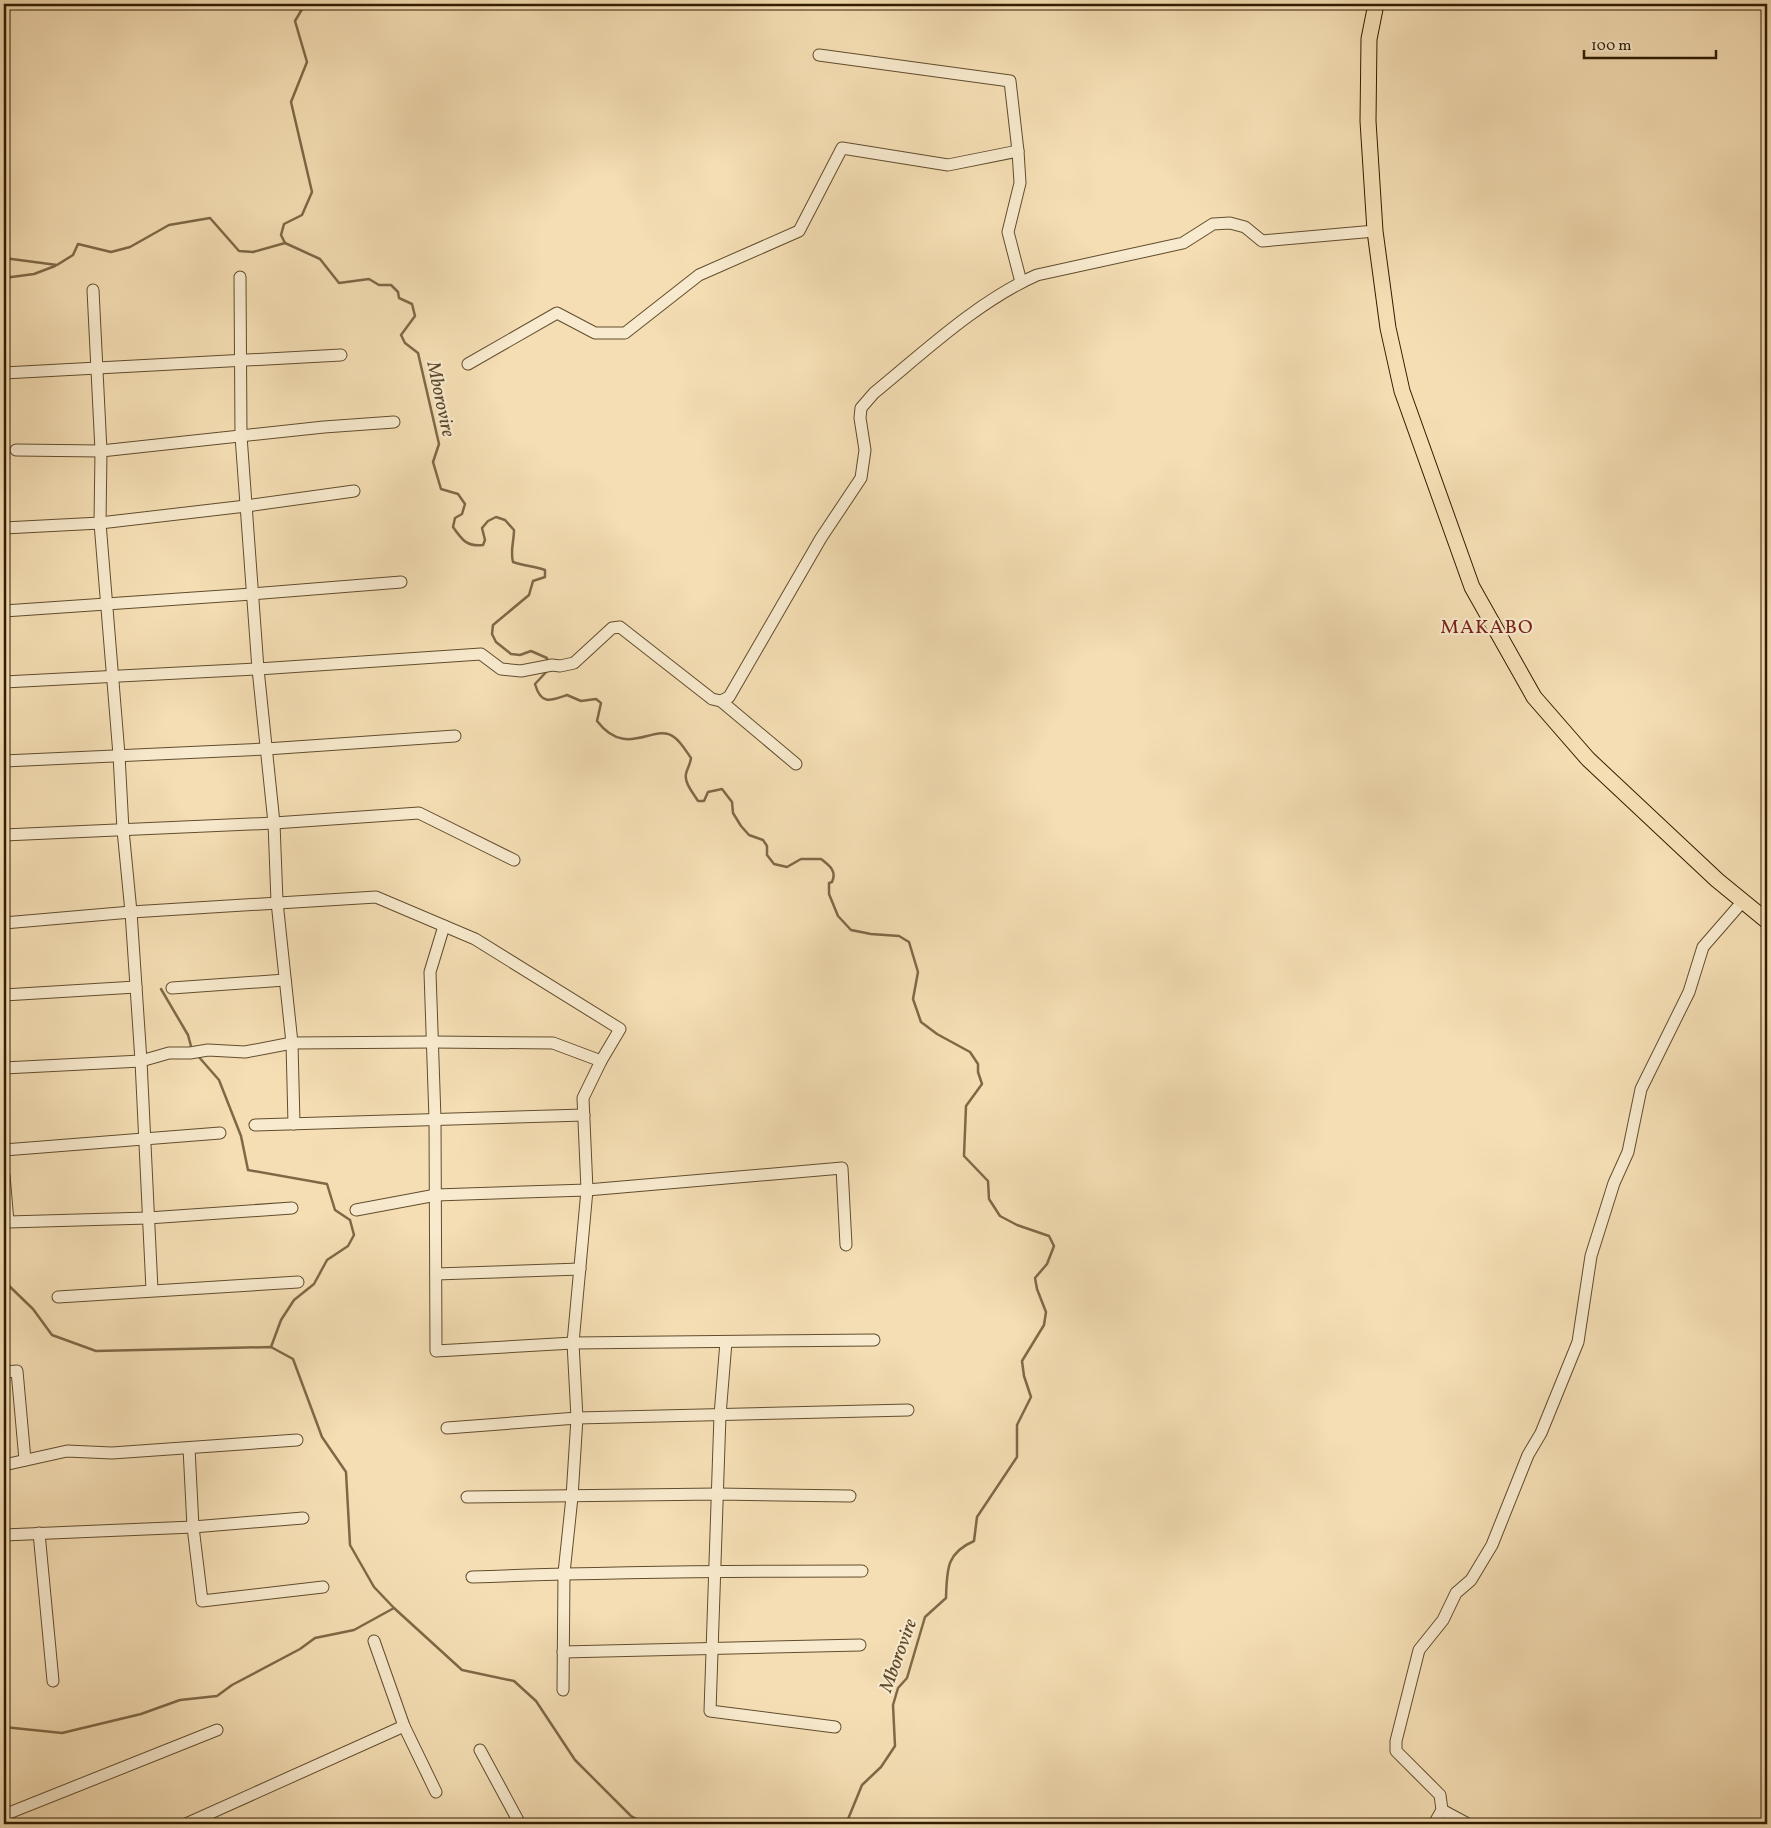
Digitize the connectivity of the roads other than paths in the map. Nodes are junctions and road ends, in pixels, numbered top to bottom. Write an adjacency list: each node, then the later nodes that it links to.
1 (1376, 4): 4 (main road)
2 (819, 55): 3 (street)
3 (1018, 151): 6 (street); 10 (street)
4 (1375, 231): 6 (street); 38 (main road)
5 (240, 277): 9 (street)
6 (1021, 282): 28 (street)
7 (93, 290): 11 (street)
8 (341, 355): 9 (street)
9 (240, 359): 11 (street); 14 (street)
10 (468, 364)
11 (97, 367): 12 (street); 16 (street)
12 (4, 373)
13 (394, 422): 14 (street)
14 (241, 436): 16 (street); 18 (street)
15 (16, 450): 16 (street)
16 (101, 451): 19 (street)
17 (354, 491): 18 (street)
18 (246, 506): 19 (street); 22 (street)
19 (100, 524): 20 (street); 23 (street)
20 (4, 528)
21 (401, 582): 22 (street)
22 (252, 594): 23 (street); 25 (street)
23 (106, 604): 24 (street); 26 (street)
24 (4, 611)
25 (258, 669): 26 (street); 28 (street); 30 (street)
26 (113, 676): 27 (street); 31 (street)
27 (4, 682)
28 (721, 700): 33 (street)
29 (455, 736): 30 (street)
30 (266, 749): 31 (street); 34 (street)
31 (119, 755): 32 (street); 35 (street)
32 (4, 761)
33 (796, 764)
34 (274, 823): 35 (street); 37 (street); 39 (street)
35 (123, 830): 36 (street); 40 (street)
36 (4, 835)
37 (514, 860)
38 (1743, 901): 41 (main road); 108 (street)
39 (277, 902): 40 (street); 43 (street); 44 (street)
40 (131, 912): 42 (street); 45 (street)
41 (1767, 921)
42 (4, 923)
43 (444, 926): 48 (street); 51 (street)
44 (285, 980): 46 (street); 49 (street)
45 (136, 987): 47 (street); 50 (street)
46 (172, 988)
47 (4, 996)
48 (433, 1042): 49 (street); 51 (street); 54 (street)
49 (292, 1043): 50 (street); 55 (street)
50 (141, 1061): 52 (street); 58 (street)
51 (601, 1061): 53 (street)
52 (4, 1068)
53 (584, 1115): 54 (street); 61 (street)
54 (436, 1119): 55 (street); 62 (street)
55 (294, 1124): 56 (street)
56 (255, 1125)
57 (220, 1133): 58 (street)
58 (144, 1138): 59 (street); 65 (street)
59 (4, 1150)
60 (4, 1175): 65 (street)
61 (587, 1190): 62 (street); 66 (street); 67 (street)
62 (436, 1195): 64 (street); 68 (street)
63 (292, 1208): 65 (street)
64 (356, 1210)
65 (148, 1218): 70 (street)
66 (846, 1245)
67 (580, 1269): 68 (street); 74 (street)
68 (436, 1274): 74 (street)
69 (298, 1282): 70 (street)
70 (152, 1290): 71 (street)
71 (58, 1297)
72 (874, 1340): 73 (street)
73 (726, 1342): 74 (street); 77 (street)
74 (573, 1343): 78 (street)
75 (4, 1372): 82 (street)
76 (908, 1410): 77 (street)
77 (720, 1415): 78 (street); 84 (street)
78 (577, 1418): 79 (street); 85 (street)
79 (447, 1428)
80 (297, 1440): 81 (street)
81 (189, 1448): 82 (street); 89 (street)
82 (25, 1460): 83 (street)
83 (4, 1465)
84 (718, 1494): 85 (street); 86 (street); 92 (street)
85 (572, 1496): 87 (street); 94 (street)
86 (850, 1496)
87 (468, 1497)
88 (303, 1518): 89 (street)
89 (193, 1526): 90 (street); 96 (street)
90 (39, 1533): 91 (street); 101 (street)
91 (4, 1535)
92 (715, 1571): 93 (street); 94 (street); 99 (street)
93 (862, 1571)
94 (564, 1573): 95 (street); 100 (street)
95 (472, 1577)
96 (323, 1587)
97 (374, 1641): 103 (street)
98 (860, 1645): 99 (street)
99 (712, 1648): 100 (street); 104 (street)
100 (563, 1652): 102 (street)
101 (53, 1681)
102 (563, 1690)
103 (404, 1726): 107 (street); 110 (street)
104 (835, 1727)
105 (218, 1730): 109 (street)
106 (480, 1750): 111 (street)
107 (436, 1792)
108 (1442, 1810): 112 (street); 113 (street)
109 (4, 1815)
110 (186, 1824)
111 (520, 1824)
112 (1434, 1824)
113 (1468, 1824)

